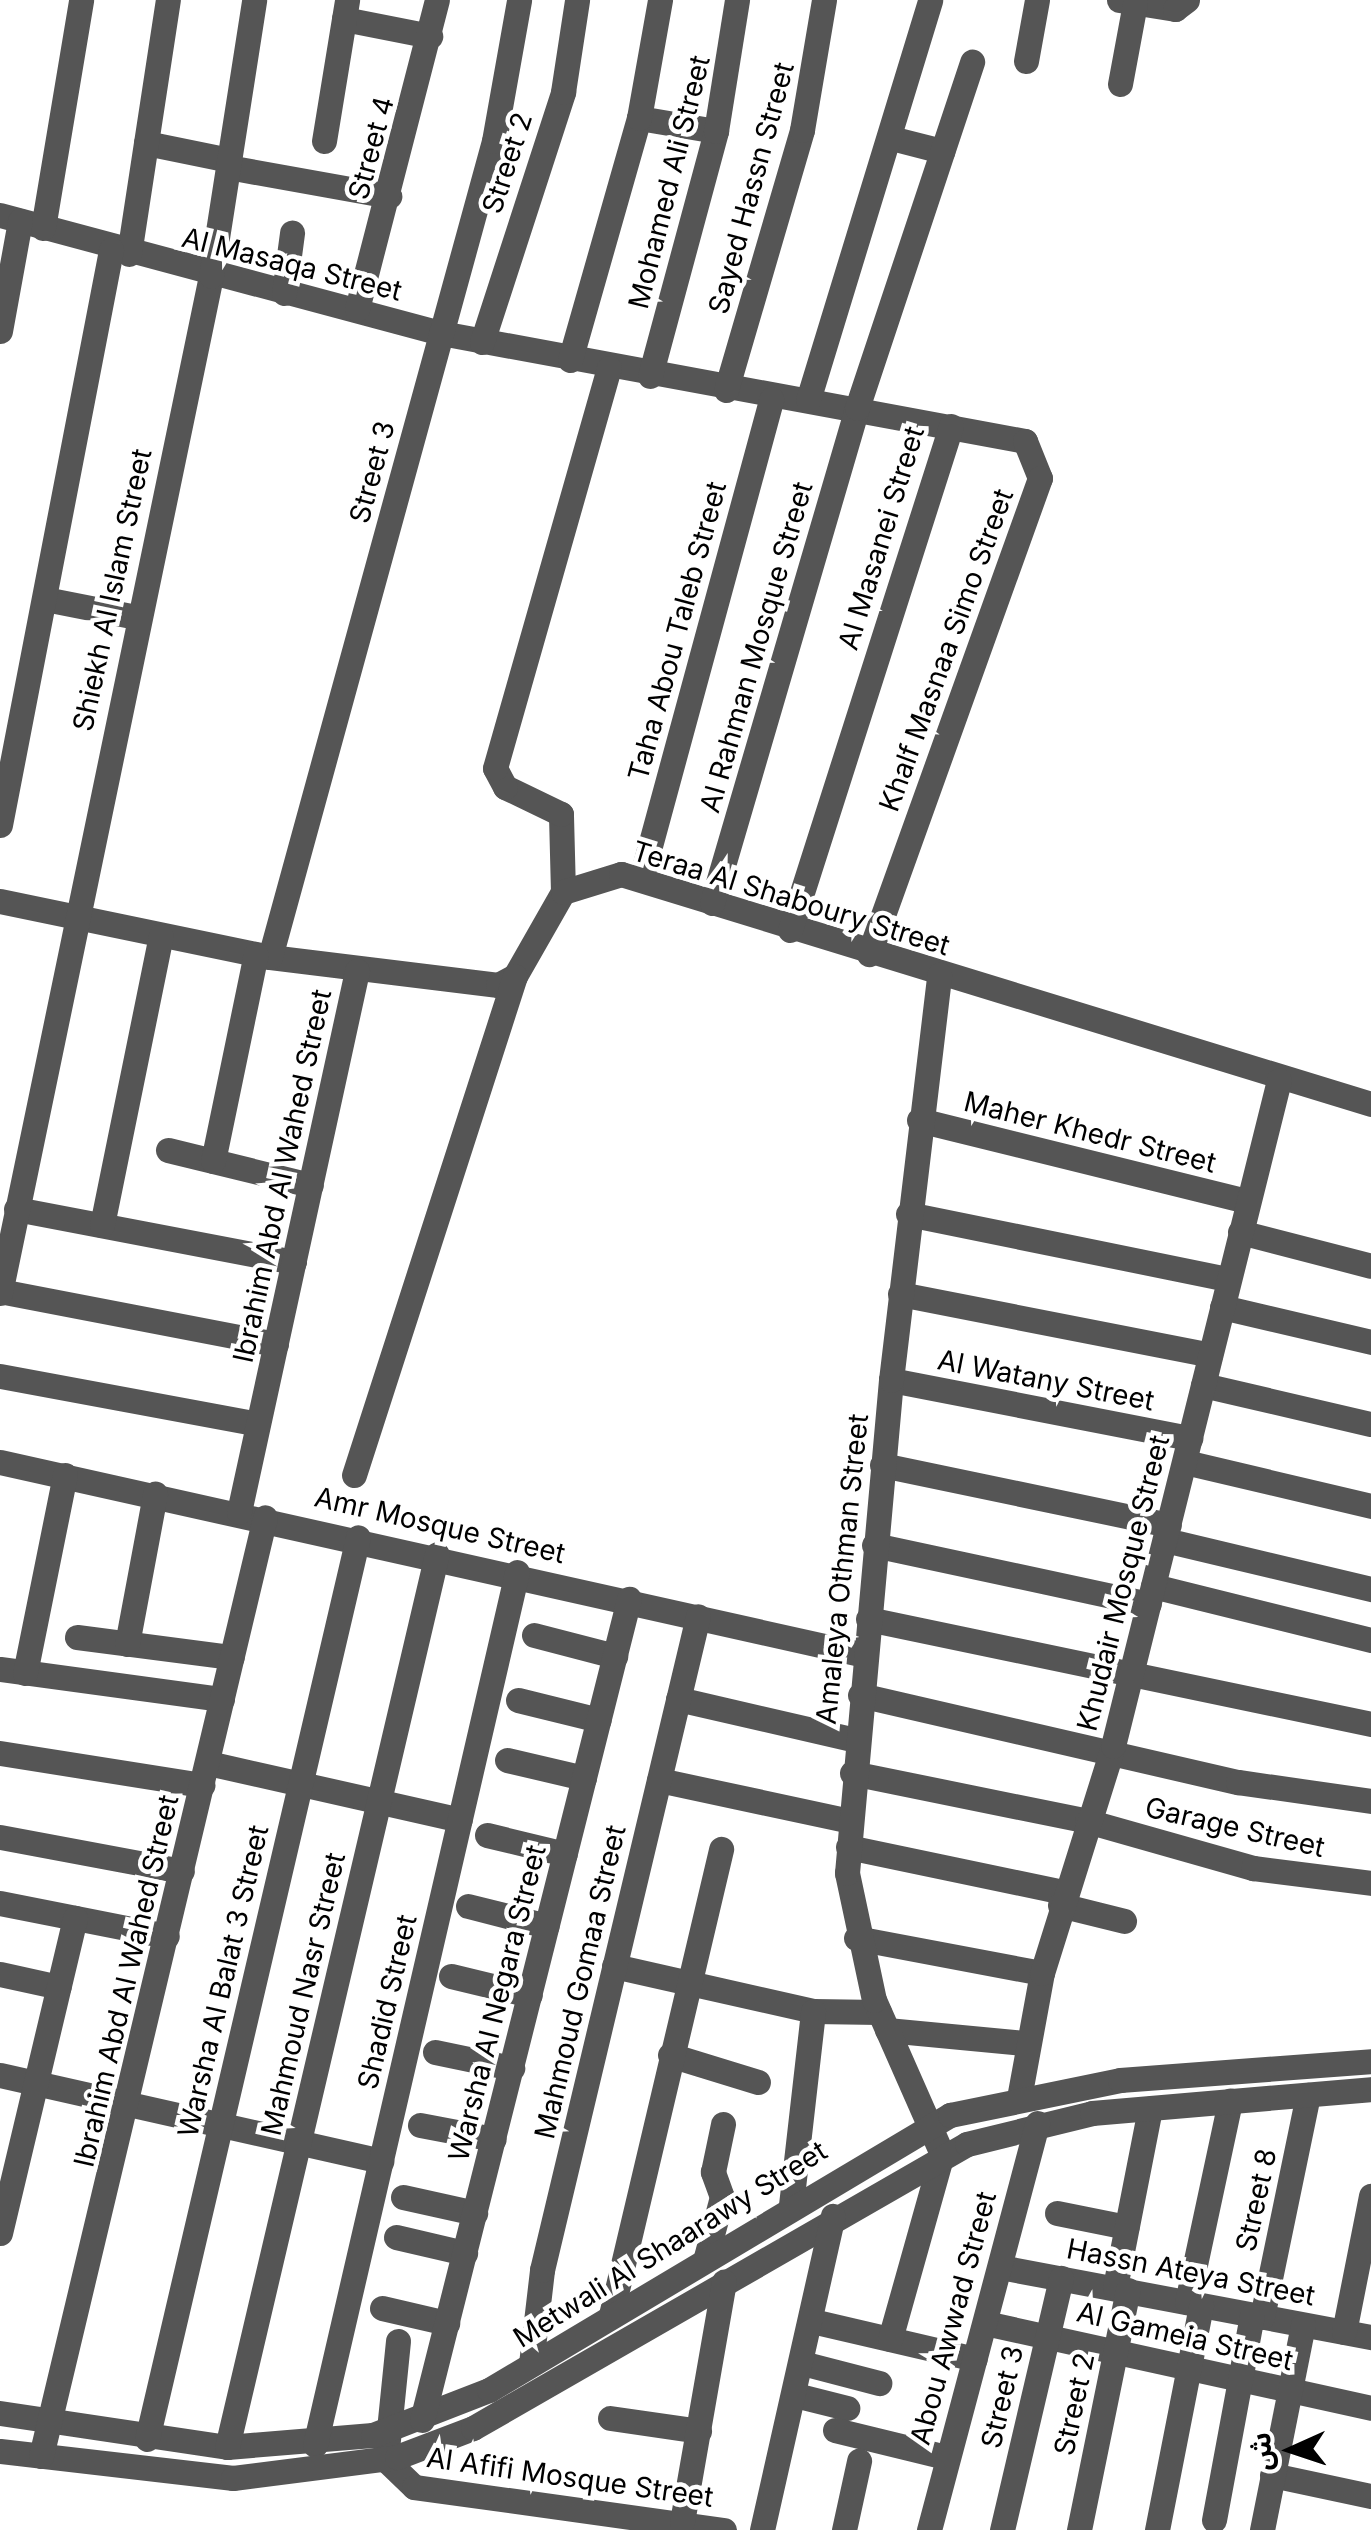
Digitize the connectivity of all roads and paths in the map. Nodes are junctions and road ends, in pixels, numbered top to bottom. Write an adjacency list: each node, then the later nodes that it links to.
1 (80, 0): 27 (street)
2 (168, 0): 23 (street)
3 (254, 0): 25 (street, Shiekh Al Islam Street)
4 (437, 0): 15 (street, Street 4)
5 (519, 0): 34 (street, Street 3)
6 (577, 0): 35 (street, Street 2)
7 (660, 0): 19 (street)
8 (737, 0): 20 (street, Mohamed Ali Street)
9 (824, 0): 39 (street, Sayed Hassn Street)
10 (930, 0): 21 (street)
11 (1038, 0): 16 (street)
12 (1127, 1): 13 (street); 18 (street)
13 (1178, 4)
14 (346, 9): 15 (street); 22 (street)
15 (430, 36): 26 (street, Street 4)
16 (1026, 61)
17 (972, 62): 24 (street, Al Rahman Mosque Street)
18 (1120, 84)
19 (639, 118): 20 (street); 36 (street)
20 (716, 131): 38 (street, Mohamed Ali Street)
21 (891, 138): 24 (street); 41 (street)
22 (324, 141)
23 (146, 143): 25 (street); 29 (street)
24 (942, 151): 42 (street, Al Rahman Mosque Street)
25 (229, 163): 26 (street); 30 (street, Shiekh Al Islam Street)
26 (389, 196): 32 (street, Street 4)
27 (21, 222): 29 (street, Al Masaqa Street); 33 (street)
28 (292, 232): 31 (street)
29 (120, 252): 30 (street, Al Masaqa Street); 44 (street)
30 (211, 276): 31 (street, Al Masaqa Street); 45 (street, Shiekh Al Islam Street)
31 (284, 293): 32 (street, Al Masaqa Street)
32 (358, 309): 34 (street, Al Masaqa Street)
33 (0, 331)
34 (441, 333): 35 (street, Al Masanei Street); 55 (street, Street 3)
35 (482, 342): 36 (street, Al Masanei Street)
36 (570, 360): 37 (street, Al Masanei Street)
37 (610, 368): 38 (street, Al Masanei Street); 48 (street)
38 (650, 376): 39 (street, Al Masanei Street)
39 (726, 390): 40 (street, Al Masanei Street)
40 (770, 399): 41 (street, Al Masanei Street); 47 (street, Taha Abou Taleb Street)
41 (808, 400): 42 (street, Al Masanei Street)
42 (857, 408): 43 (street, Al Masanei Street); 50 (street, Al Rahman Mosque Street)
43 (950, 426): 52 (street, Al Masanei Street); 54 (street, Khalf Masnaa Simo Street)
44 (45, 599): 45 (street); 46 (street)
45 (136, 617): 51 (street, Shiekh Al Islam Street)
46 (0, 824)
47 (641, 880): 48 (street, Teraa Al Shaboury Street); 50 (street, Teraa Al Shaboury Street)
48 (564, 892): 57 (street)
49 (0, 902): 51 (street)
50 (712, 903): 52 (street, Teraa Al Shaboury Street)
51 (71, 918): 53 (street); 65 (street, Shiekh Al Islam Street)
52 (790, 930): 54 (street, Teraa Al Shaboury Street)
53 (162, 936): 55 (street); 68 (street)
54 (869, 954): 58 (street, Teraa Al Shaboury Street)
55 (263, 956): 56 (street); 63 (street, Street 3)
56 (357, 971): 57 (street); 64 (street, Ibrahim Abd Al Wahed Street)
57 (515, 976): 88 (street)
58 (939, 976): 59 (street, Teraa Al Shaboury Street); 61 (street, Amaleya Othman Street)
59 (1279, 1080): 60 (street, Teraa Al Shaboury Street); 66 (street, Khudair Mosque Street)
60 (1371, 1104)
61 (920, 1120): 66 (street, Maher Khedr Street); 67 (street, Amaleya Othman Street)
62 (168, 1150): 63 (street)
63 (213, 1161): 64 (street)
64 (311, 1184): 70 (street, Ibrahim Abd Al Wahed Street)
65 (11, 1200): 68 (street); 73 (street, Shiekh Al Islam Street)
66 (1247, 1201): 69 (street, Khudair Mosque Street)
67 (908, 1214): 72 (street); 74 (street, Amaleya Othman Street)
68 (102, 1226): 70 (street)
69 (1240, 1232): 71 (street); 72 (street, Khudair Mosque Street)
70 (294, 1262): 77 (street, Ibrahim Abd Al Wahed Street)
71 (1371, 1266)
72 (1228, 1279): 75 (street, Khudair Mosque Street)
73 (0, 1292): 77 (street)
74 (900, 1294): 78 (street); 80 (street, Amaleya Othman Street)
75 (1222, 1306): 76 (street); 78 (street, Khudair Mosque Street)
76 (1371, 1342)
77 (276, 1344): 82 (street, Ibrahim Abd Al Wahed Street)
78 (1210, 1355): 81 (street, Khudair Mosque Street)
79 (0, 1376): 82 (street)
80 (890, 1380): 84 (street, Al Watany Street); 86 (street, Amaleya Othman Street)
81 (1204, 1385): 83 (street); 84 (street, Khudair Mosque Street)
82 (258, 1424): 91 (street, Ibrahim Abd Al Wahed Street)
83 (1371, 1424)
84 (1188, 1450): 90 (street, Al Watany Street); 92 (street, Khudair Mosque Street)
85 (0, 1462): 87 (street, Amr Mosque Street)
86 (882, 1464): 92 (street); 94 (street, Amaleya Othman Street)
87 (65, 1475): 89 (street, Amr Mosque Street); 110 (street)
88 (354, 1475)
89 (155, 1494): 91 (street, Amr Mosque Street); 105 (street)
90 (1371, 1506)
91 (252, 1514): 93 (street, Amr Mosque Street); 108 (street, Ibrahim Abd Al Wahed Street)
92 (1167, 1532): 97 (street); 98 (street, Khudair Mosque Street)
93 (358, 1537): 95 (street, Amr Mosque Street); 125 (street, Warsha Al Balat 3 Street)
94 (874, 1546): 98 (street); 101 (street, Amaleya Othman Street)
95 (436, 1554): 96 (street, Amr Mosque Street); 126 (street, Mahmoud Nasr Street)
96 (517, 1572): 99 (street, Amr Mosque Street); 128 (street, Shadid Street)
97 (1371, 1590)
98 (1151, 1595): 104 (street); 109 (street, Khudair Mosque Street)
99 (629, 1600): 100 (street, Amr Mosque Street); 107 (street, Warsha Al Negara Street)
100 (698, 1616): 106 (street, Amr Mosque Street); 112 (street, Mahmoud Gomaa Street)
101 (868, 1619): 106 (street, Amaleya Othman Street); 109 (street)
102 (534, 1635): 107 (street)
103 (77, 1637): 105 (street)
104 (1371, 1640)
105 (127, 1644): 108 (street)
106 (865, 1655): 111 (street, Amaleya Othman Street)
107 (615, 1656): 115 (street, Warsha Al Negara Street)
108 (232, 1657): 113 (street, Ibrahim Abd Al Wahed Street)
109 (1132, 1670): 116 (street); 118 (street, Khudair Mosque Street)
110 (13, 1671): 113 (street)
111 (860, 1696): 117 (street, Amaleya Othman Street); 118 (street)
112 (678, 1698): 117 (street); 124 (street, Mahmoud Gomaa Street)
113 (222, 1700): 122 (street, Ibrahim Abd Al Wahed Street)
114 (518, 1700): 115 (street)
115 (599, 1720): 123 (street, Warsha Al Negara Street)
116 (1371, 1724)
117 (856, 1740): 121 (street, Amaleya Othman Street)
118 (1113, 1746): 127 (street); 129 (street, Khudair Mosque Street)
119 (0, 1753): 122 (street)
120 (506, 1760): 123 (street)
121 (852, 1773): 129 (street, Garage Street); 130 (street, Amaleya Othman Street)
122 (205, 1774): 125 (street); 136 (street, Ibrahim Abd Al Wahed Street)
123 (584, 1778): 135 (street, Warsha Al Negara Street)
124 (659, 1780): 130 (street); 146 (street, Mahmoud Gomaa Street)
125 (300, 1784): 126 (street); 172 (street, Warsha Al Balat 3 Street)
126 (378, 1802): 128 (street); 175 (street, Mahmoud Nasr Street)
127 (1371, 1802)
128 (460, 1820): 177 (street, Shadid Street)
129 (1087, 1820): 137 (street, Garage Street); 138 (street, Khudair Mosque Street)
130 (850, 1821): 133 (street, Amaleya Othman Street)
131 (488, 1835): 135 (street)
132 (0, 1838): 136 (street)
133 (848, 1847): 138 (street); 145 (street, Amaleya Othman Street)
134 (721, 1850): 150 (street)
135 (566, 1854): 143 (street, Warsha Al Negara Street)
136 (182, 1871): 144 (street, Ibrahim Abd Al Wahed Street)
137 (1371, 1883)
138 (1062, 1899): 142 (street); 147 (street, Khudair Mosque Street)
139 (0, 1903): 141 (street)
140 (468, 1906): 143 (street)
141 (75, 1918): 144 (street); 151 (street)
142 (1124, 1921)
143 (547, 1926): 152 (street, Warsha Al Negara Street)
144 (167, 1936): 167 (street, Ibrahim Abd Al Wahed Street)
145 (856, 1938): 147 (street); 154 (street, Amaleya Othman Street)
146 (614, 1966): 150 (street); 209 (street, Mahmoud Gomaa Street)
147 (1042, 1973): 155 (street, Khudair Mosque Street)
148 (0, 1974): 151 (street)
149 (451, 1976): 152 (street)
150 (689, 1983): 153 (street); 157 (street)
151 (59, 1987): 162 (street)
152 (530, 1995): 159 (street, Warsha Al Negara Street)
153 (812, 2011): 154 (street); 180 (street)
154 (883, 2022): 155 (street); 171 (street, Amaleya Othman Street)
155 (1025, 2043): 165 (street, Khudair Mosque Street)
156 (435, 2052): 159 (street)
157 (670, 2055): 161 (street); 195 (street)
158 (1371, 2061): 165 (street, Metwali Al Shaarawy Street)
159 (512, 2068): 174 (street, Warsha Al Negara Street)
160 (0, 2075): 162 (street)
161 (758, 2082)
162 (36, 2083): 167 (street); 185 (street)
163 (1371, 2089): 164 (street, Metwali Al Shaarawy Street)
164 (1308, 2095): 166 (street, Metwali Al Shaarawy Street); 196 (street, Street 8)
165 (1019, 2098): 171 (street, Metwali Al Shaarawy Street)
166 (1230, 2101): 168 (street, Metwali Al Shaarawy Street); 193 (street)
167 (128, 2104): 172 (street); 218 (street, Ibrahim Abd Al Wahed Street)
168 (1150, 2108): 169 (street, Metwali Al Shaarawy Street); 184 (street, Street 2)
169 (1037, 2123): 176 (street, Metwali Al Shaarawy Street); 189 (street, Abou Awwad Street)
170 (723, 2124): 188 (street)
171 (928, 2124): 176 (street, Amaleya Othman Street); 180 (street, Metwali Al Shaarawy Street)
172 (220, 2125): 175 (street); 222 (street, Warsha Al Balat 3 Street)
173 (420, 2125): 174 (street)
174 (494, 2140): 181 (street, Warsha Al Negara Street)
175 (299, 2143): 177 (street); 224 (street, Mahmoud Nasr Street)
176 (942, 2154): 183 (street, Metwali Al Shaarawy Street); 204 (street)
177 (381, 2161): 223 (street, Shadid Street)
178 (1371, 2196): 201 (street)
179 (404, 2197): 181 (street)
180 (791, 2205): 188 (street, Metwali Al Shaarawy Street)
181 (475, 2213): 187 (street, Warsha Al Negara Street)
182 (1057, 2213): 184 (street)
183 (833, 2216): 191 (street, Metwali Al Shaarawy Street); 197 (street)
184 (1127, 2227): 192 (street, Street 2)
185 (0, 2233)
186 (396, 2237): 187 (street)
187 (465, 2253): 198 (street, Warsha Al Negara Street)
188 (706, 2257): 195 (street, Metwali Al Shaarawy Street)
189 (1000, 2267): 190 (street, Hassn Ateya Street); 199 (street, Abou Awwad Street)
190 (1061, 2278): 192 (street, Hassn Ateya Street); 202 (street, Street 3)
191 (724, 2282): 220 (street); 228 (street, Metwali Al Shaarawy Street)
192 (1122, 2289): 193 (street, Hassn Ateya Street); 206 (street, Street 2)
193 (1194, 2303): 196 (street, Hassn Ateya Street); 210 (street)
194 (382, 2308): 198 (street)
195 (611, 2315): 209 (street, Metwali Al Shaarawy Street)
196 (1257, 2316): 200 (street, Hassn Ateya Street); 211 (street, Street 8)
197 (812, 2321): 204 (street); 208 (street)
198 (447, 2324): 219 (street, Warsha Al Negara Street)
199 (985, 2324): 202 (street, Al Gameia Street); 207 (street, Abou Awwad Street)
200 (1303, 2325): 201 (street, Hassn Ateya Street); 213 (street)
201 (1344, 2332): 203 (street, Hassn Ateya Street)
202 (1047, 2336): 206 (street, Al Gameia Street); 238 (street, Street 3)
203 (1371, 2337)
204 (890, 2339): 207 (street)
205 (398, 2342): 221 (street, Al Afifi Mosque Street)
206 (1116, 2352): 210 (street, Al Gameia Street); 239 (street, Street 2)
207 (974, 2360): 227 (street, Abou Awwad Street)
208 (802, 2363): 212 (street); 214 (street)
209 (531, 2364): 219 (street, Metwali Al Shaarawy Street)
210 (1188, 2368): 211 (street, Al Gameia Street); 240 (street)
211 (1240, 2380): 213 (street, Al Gameia Street); 232 (street, Street 8)
212 (879, 2382)
213 (1289, 2390): 215 (street, Al Gameia Street); 230 (street)
214 (795, 2394): 227 (street); 235 (street)
215 (1371, 2408)
216 (0, 2413): 218 (street, Metwali Al Shaarawy Street)
217 (610, 2418): 220 (street)
218 (50, 2419): 222 (street, Metwali Al Shaarawy Street); 226 (street, Ibrahim Abd Al Wahed Street)
219 (422, 2420): 221 (street, Metwali Al Shaarawy Street)
220 (699, 2431): 233 (street)
221 (384, 2432): 223 (street, Metwali Al Shaarawy Street); 228 (street, Al Afifi Mosque Street)
222 (147, 2438): 224 (street, Metwali Al Shaarawy Street)
223 (315, 2445): 224 (street, Metwali Al Shaarawy Street)
224 (227, 2447)
225 (0, 2451): 226 (street, Metwali Al Shaarawy Street)
226 (40, 2456): 228 (street, Metwali Al Shaarawy Street)
227 (946, 2458): 237 (street, Abou Awwad Street)
228 (386, 2460): 233 (street, Al Afifi Mosque Street)
229 (859, 2461): 236 (street)
230 (1272, 2476): 231 (street); 241 (street)
231 (1371, 2496)
232 (1214, 2520)
233 (682, 2522): 234 (street, Al Afifi Mosque Street)
234 (724, 2530)
235 (762, 2530)
236 (844, 2530)
237 (929, 2530)
238 (1002, 2530)
239 (1079, 2530)
240 (1158, 2530)
241 (1262, 2530)

